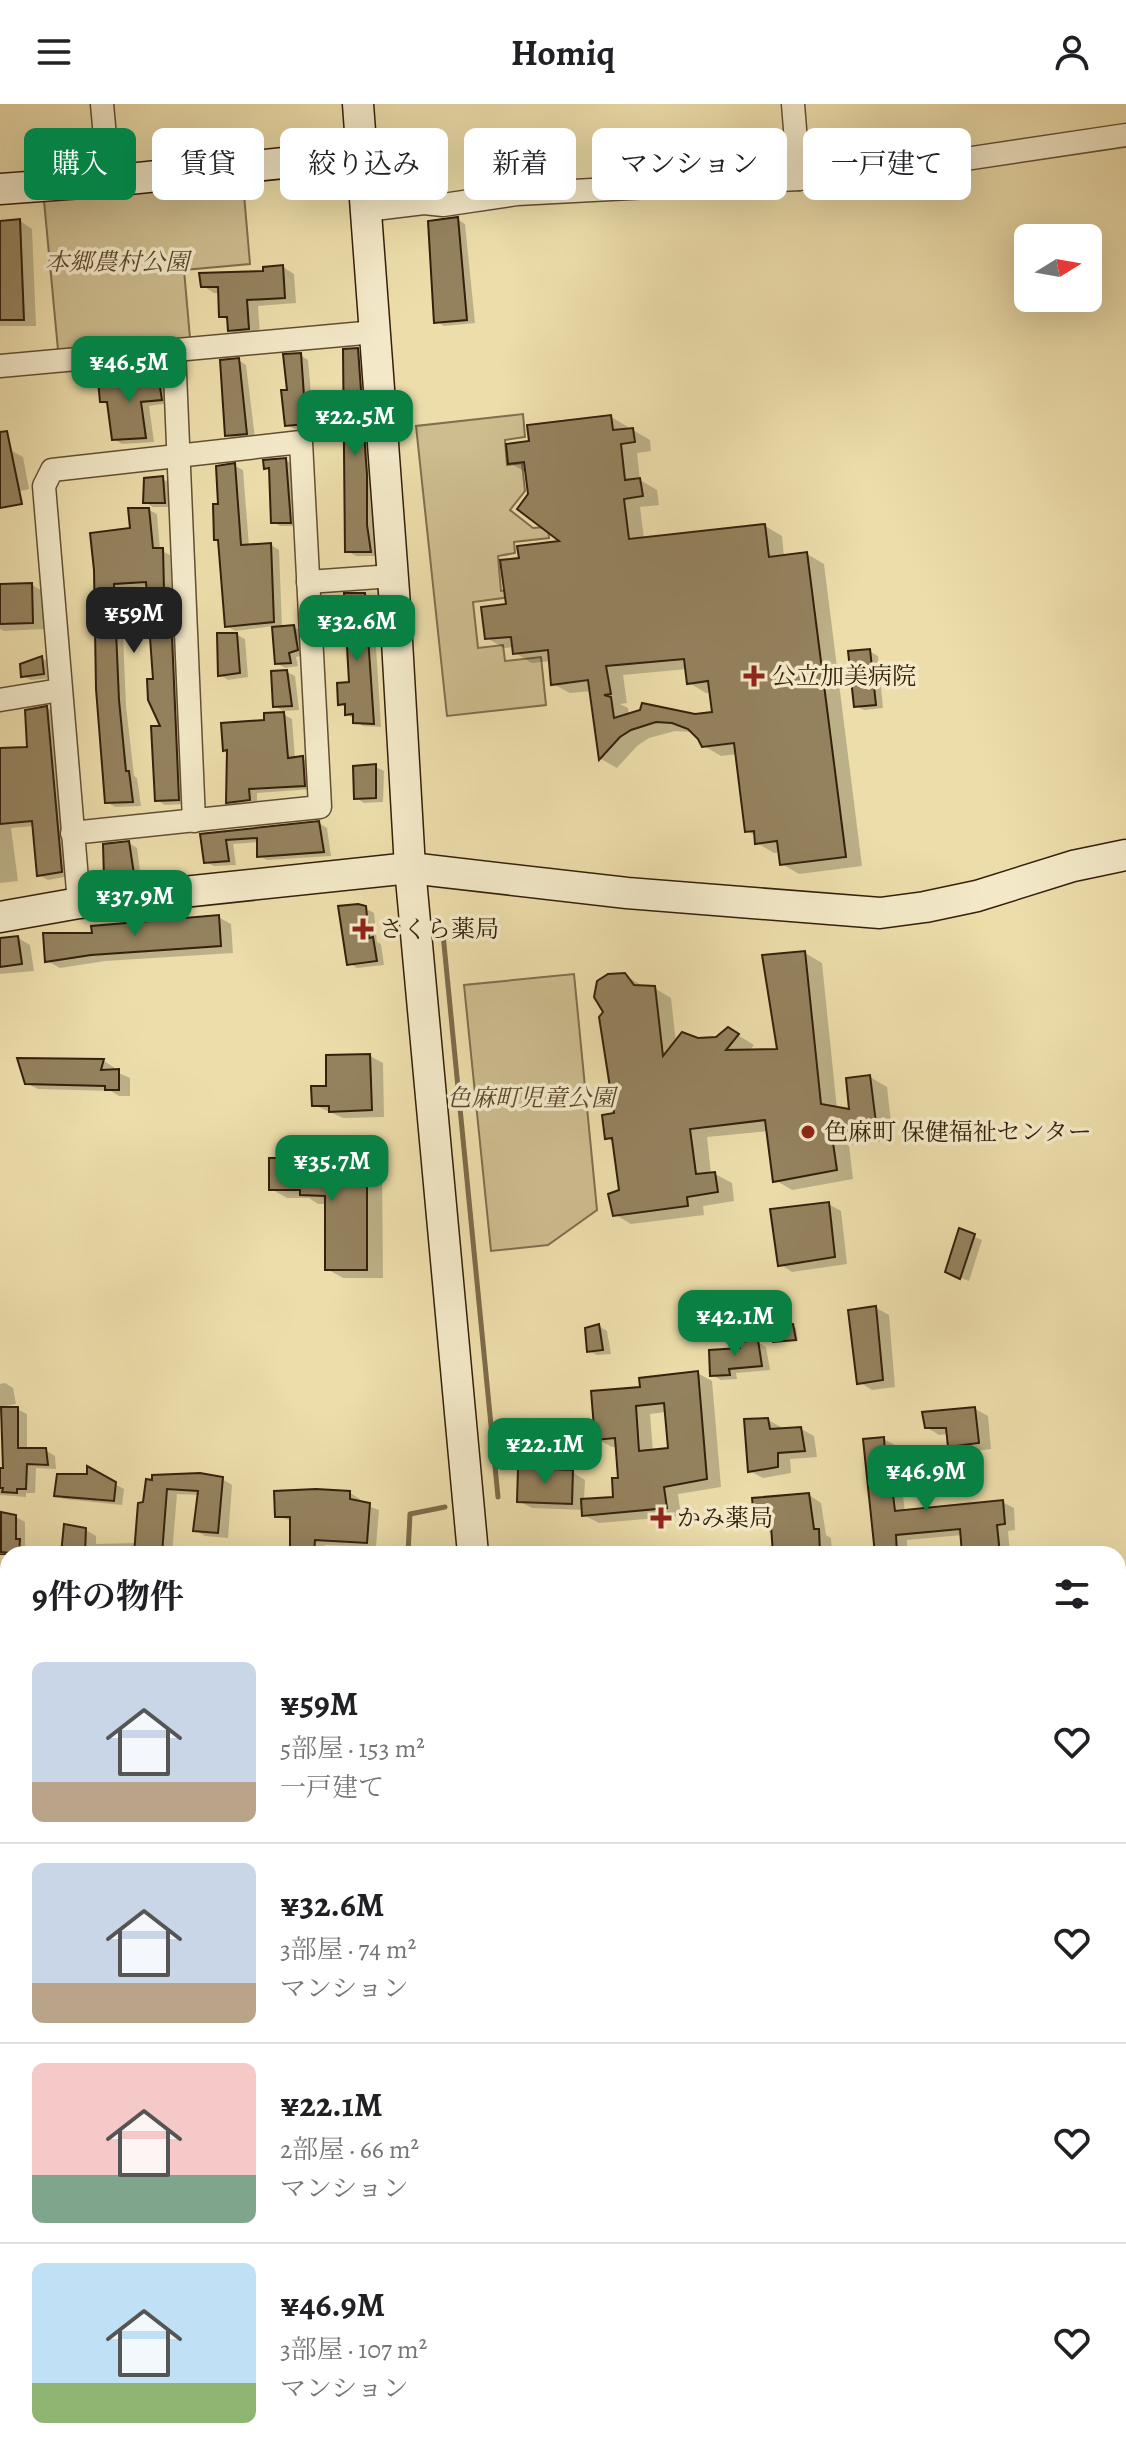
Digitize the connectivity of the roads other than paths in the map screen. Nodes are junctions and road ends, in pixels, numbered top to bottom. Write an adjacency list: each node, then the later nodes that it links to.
1 (102, 104): 4 (street)
2 (358, 104): 5 (street)
3 (793, 104): 9 (street)
4 (104, 128)
5 (359, 128)
6 (1126, 135): 9 (street)
7 (280, 163): 8 (street)
8 (136, 178)
9 (799, 179): 13 (street)
10 (24, 187): 11 (street)
11 (0, 189)
12 (365, 200): 13 (street)
13 (366, 210): 14 (street)
14 (375, 332): 15 (street); 18 (street)
15 (174, 350): 16 (street); 17 (street)
16 (0, 366)
17 (179, 454): 19 (street); 20 (street); 22 (street)
18 (393, 576): 19 (street); 25 (street)
19 (308, 582): 22 (street)
20 (60, 690): 21 (street); 23 (street)
21 (0, 700)
22 (194, 821): 23 (street)
23 (72, 833): 26 (street)
24 (1126, 855): 25 (street)
25 (410, 868): 26 (street); 28 (street)
26 (79, 903): 27 (street)
27 (0, 917)
28 (472, 1546)

